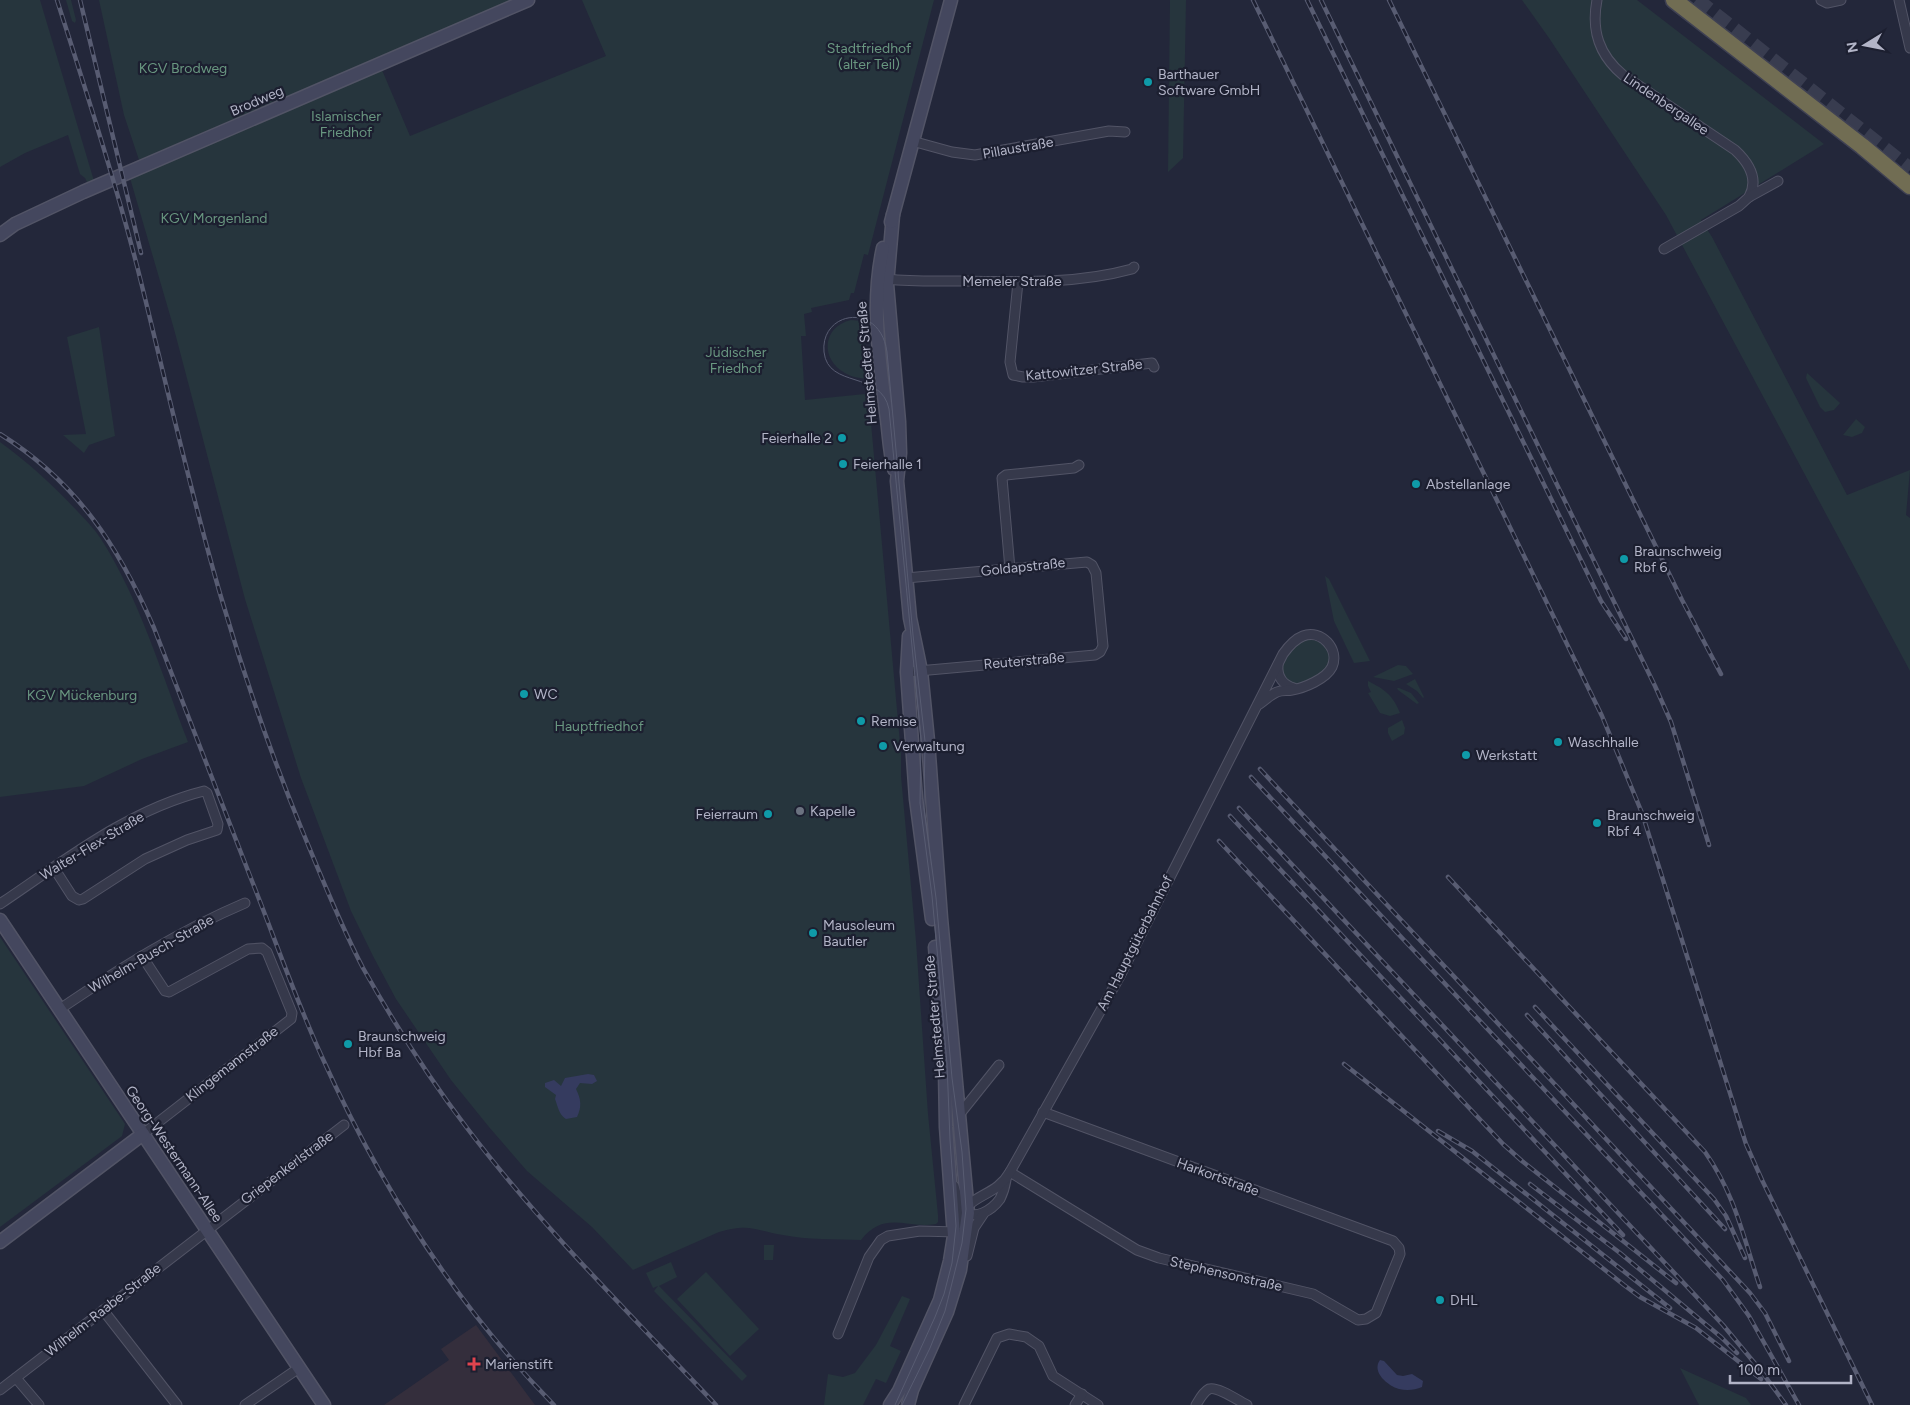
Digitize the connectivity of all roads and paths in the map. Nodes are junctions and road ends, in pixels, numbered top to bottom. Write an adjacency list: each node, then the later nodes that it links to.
1 (528, 0): 15 (main road, Brodweg)
2 (951, 0): 10 (main road, Helmstedter Straße)
3 (1597, 0): 13 (street, Lindenbergallee)
4 (1674, 0): 12 (highway)
5 (1821, 0): 6 (street)
6 (1841, 0)
7 (1900, 0): 8 (street)
8 (1910, 48)
9 (1125, 132): 10 (street, Pillaustraße)
10 (912, 141): 14 (main road, Helmstedter Straße)
11 (1778, 181): 13 (street)
12 (1910, 186)
13 (1749, 197): 17 (street)
14 (893, 215): 16 (main road, Helmstedter Straße); 19 (main road, Helmstedter Straße)
15 (0, 235)
16 (885, 239): 19 (main road); 21 (main road, Helmstedter Straße)
17 (1664, 249)
18 (1134, 267): 20 (street, Memeler Straße)
19 (887, 281): 20 (street, Memeler Straße); 21 (main road); 24 (main road, Helmstedter Straße)
20 (1018, 282): 22 (street, Kattowitzer Straße)
21 (876, 302): 24 (main road, Helmstedter Straße)
22 (1154, 367)
23 (1079, 464): 25 (street)
24 (897, 481): 26 (main road, Helmstedter Straße)
25 (1010, 569): 26 (street, Goldapstraße); 27 (street, Goldapstraße)
26 (906, 578): 28 (main road, Helmstedter Straße)
27 (1100, 611): 30 (street, Reuterstraße)
28 (910, 618): 30 (main road, Helmstedter Straße); 31 (main road, Helmstedter Straße)
29 (1279, 662): 32 (street); 32 (street, Am Hauptgüterbahnhof); 33 (street, Am Hauptgüterbahnhof)
30 (921, 671): 31 (street, Reuterstraße); 34 (main road, Helmstedter Straße)
31 (907, 672): 35 (main road, Helmstedter Straße)
32 (1300, 688): 33 (street, Am Hauptgüterbahnhof)
33 (1258, 705): 43 (street, Am Hauptgüterbahnhof)
34 (930, 768): 35 (main road); 44 (main road, Helmstedter Straße)
35 (914, 770): 47 (main road, Helmstedter Straße)
36 (54, 868): 36 (street, Walter-Flex-Straße); 38 (street, Walter-Flex-Straße)
37 (245, 903): 40 (street, Wilhelm-Busch-Straße)
38 (0, 904)
39 (0, 920): 41 (main road, Georg-Westermann-Allee)
40 (142, 956): 41 (street, Wilhelm-Busch-Straße); 46 (street, Klingemannstraße)
41 (60, 1009): 46 (main road, Georg-Westermann-Allee)
42 (1000, 1065): 44 (street)
43 (1043, 1112): 48 (street, Am Hauptgüterbahnhof); 55 (street, Harkortstraße)
44 (959, 1115): 49 (main road, Helmstedter Straße)
45 (344, 1125): 53 (street, Griepenkerlstraße)
46 (143, 1134): 53 (main road, Georg-Westermann-Allee); 56 (main road)
47 (950, 1174): 51 (street); 54 (main road, Helmstedter Straße)
48 (1008, 1175): 50 (street, Am Hauptgüterbahnhof); 52 (street, Am Hauptgüterbahnhof); 55 (street, Stephensonstraße)
49 (966, 1180): 50 (street); 51 (main road, Helmstedter Straße)
50 (987, 1194): 51 (street, Am Hauptgüterbahnhof)
51 (967, 1209): 52 (street); 54 (street); 57 (main road, Helmstedter Straße)
52 (985, 1211): 57 (street, Helmstedter Straße)
53 (206, 1230): 58 (street, Wilhelm-Raabe-Straße); 60 (main road, Georg-Westermann-Allee)
54 (954, 1231): 57 (street, Helmstedter Straße); 59 (street); 68 (main road, Helmstedter Straße)
55 (1393, 1241)
56 (0, 1242)
57 (960, 1266): 69 (main road, Helmstedter Straße)
58 (103, 1310): 61 (street, Wilhelm-Raabe-Straße); 65 (street)
59 (838, 1334)
60 (299, 1368): 66 (street); 67 (main road, Georg-Westermann-Allee)
61 (16, 1378): 62 (street, Wilhelm-Raabe-Straße); 64 (street)
62 (0, 1390)
63 (1082, 1394): 70 (street); 71 (street); 72 (street)
64 (39, 1405)
65 (177, 1405)
66 (245, 1405)
67 (324, 1405)
68 (891, 1405)
69 (908, 1405)
70 (964, 1405)
71 (1075, 1405)
72 (1098, 1405)
73 (1196, 1405): 74 (street)
74 (1247, 1405)

